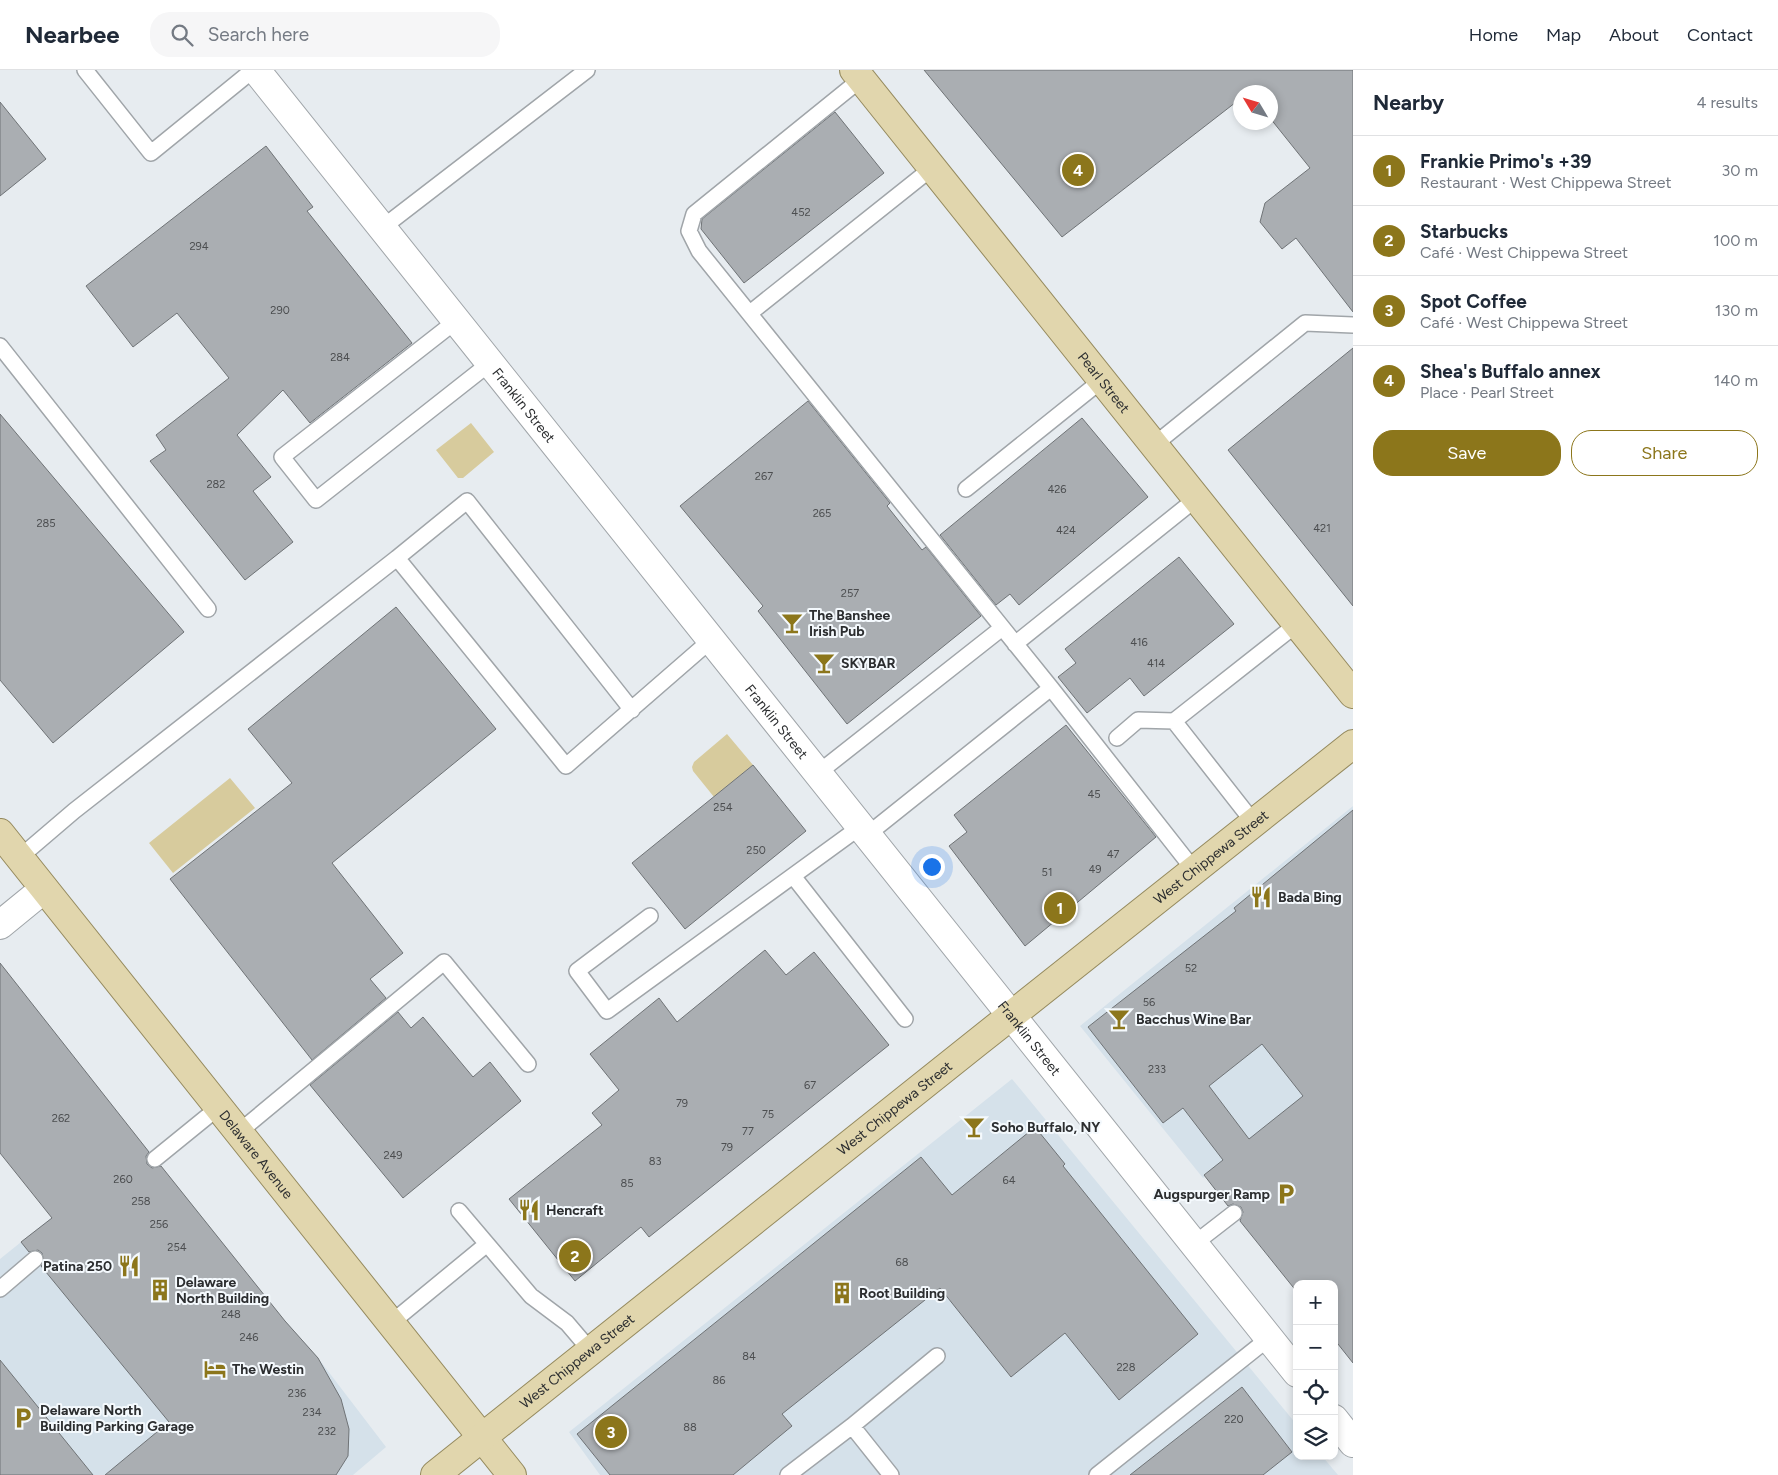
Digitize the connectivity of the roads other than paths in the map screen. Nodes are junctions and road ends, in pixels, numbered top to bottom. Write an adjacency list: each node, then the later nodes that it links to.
1 (85, 70): 2 (lane)
2 (254, 70): 6 (street, Franklin Street)
3 (587, 70): 6 (lane)
4 (858, 74): 5 (main road, Pearl Street); 7 (lane)
5 (932, 168): 7 (lane); 12 (main road, Pearl Street)
6 (382, 228): 8 (street, Franklin Street)
7 (750, 313): 19 (lane)
8 (456, 322): 11 (street, Franklin Street); 11 (lane)
9 (1353, 325): 13 (lane)
10 (0, 346): 17 (lane)
11 (490, 363): 20 (street, Franklin Street)
12 (1102, 380): 13 (main road, Pearl Street); 14 (lane)
13 (1154, 444): 15 (main road, Pearl Street)
14 (966, 489)
15 (1197, 498): 18 (main road, Pearl Street); 21 (lane)
16 (397, 558): 24 (lane); 24 (lane); 32 (lane)
17 (208, 609)
18 (1297, 624): 23 (main road, Pearl Street); 25 (lane)
19 (1002, 628): 21 (lane); 28 (lane)
20 (711, 640): 24 (lane); 28 (street, Franklin Street)
21 (1015, 644): 22 (lane)
22 (1051, 688): 30 (lane); 33 (lane)
23 (1353, 694)
24 (632, 710)
25 (1174, 721): 26 (lane); 29 (lane)
26 (1117, 738)
27 (1353, 744): 29 (main road, West Chippewa Street)
28 (818, 773): 30 (street, Franklin Street)
29 (1254, 823): 33 (main road, West Chippewa Street)
30 (864, 831): 34 (lane); 38 (street, Franklin Street)
31 (0, 833): 32 (main road, Delaware Avenue)
32 (19, 858): 35 (main road, Delaware Avenue)
33 (1194, 870): 38 (main road, West Chippewa Street)
34 (793, 876): 36 (lane); 39 (lane)
35 (44, 889): 37 (street); 41 (main road, Delaware Avenue)
36 (650, 916)
37 (0, 925)
38 (1011, 1015): 47 (street, Franklin Street); 52 (main road, West Chippewa Street)
39 (905, 1019)
40 (528, 1064): 42 (lane)
41 (219, 1107): 42 (main road, Delaware Avenue); 43 (lane)
42 (238, 1132): 50 (main road, Delaware Avenue)
43 (155, 1159)
44 (459, 1211): 46 (lane)
45 (1234, 1214): 47 (lane)
46 (487, 1244): 50 (lane); 52 (lane)
47 (1194, 1244): 51 (street, Franklin Street)
48 (35, 1259): 49 (lane)
49 (0, 1289)
50 (391, 1323): 57 (main road, Delaware Avenue)
51 (1269, 1338): 54 (street, Franklin Street); 63 (lane)
52 (590, 1350): 57 (main road, West Chippewa Street)
53 (938, 1356): 56 (lane)
54 (1295, 1370)
55 (1338, 1425): 58 (street)
56 (852, 1426): 61 (lane); 62 (lane)
57 (482, 1437): 59 (main road, West Chippewa Street); 60 (main road, Delaware Avenue)
58 (1353, 1443)
59 (436, 1475)
60 (512, 1475)
61 (788, 1475)
62 (891, 1475)
63 (1097, 1475)

